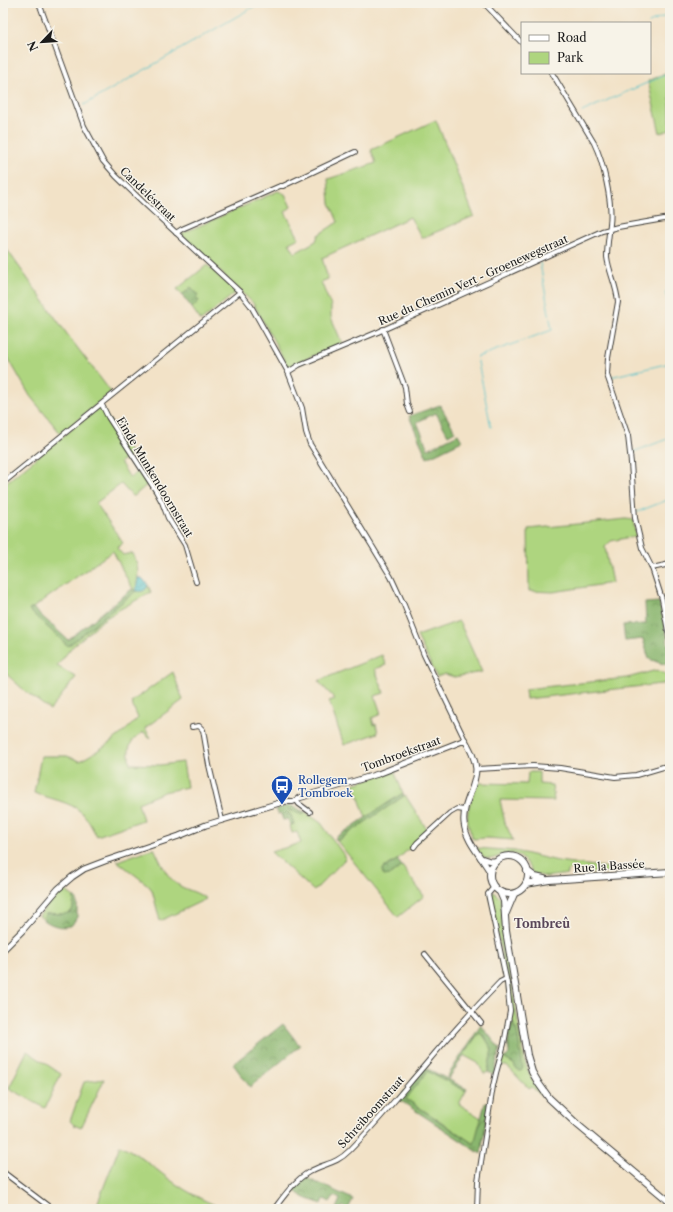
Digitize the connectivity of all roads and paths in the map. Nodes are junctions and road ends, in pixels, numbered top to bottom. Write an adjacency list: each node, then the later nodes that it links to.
1 (39, 3): 8 (street, Candeléstraat)
2 (484, 3): 3 (street)
3 (521, 42)
4 (553, 74): 7 (street)
5 (355, 152): 8 (street)
6 (670, 218): 7 (street, Rue du Chemin Vert - Groenewegstraat)
7 (609, 229): 10 (street, Rue du Chemin Vert - Groenewegstraat); 16 (street)
8 (176, 233): 9 (street, Candeléstraat)
9 (240, 292): 11 (street, Candeléstraat); 12 (street)
10 (383, 330): 11 (street, Rue du Chemin Vert - Groenewegstraat); 13 (street)
11 (288, 372): 20 (street, Candeléstraat)
12 (102, 404): 14 (street); 17 (street, Einde Munkendoornstraat)
13 (410, 412)
14 (3, 483)
15 (670, 564): 16 (street)
16 (652, 568): 18 (street)
17 (196, 582)
18 (670, 642)
19 (192, 727): 27 (street)
20 (465, 740): 22 (street); 23 (street, Tombroekstraat)
21 (670, 766): 22 (street)
22 (476, 769): 24 (street)
23 (297, 801): 25 (street); 26 (street, Tombroekstraat)
24 (464, 810): 29 (street); 30 (street)
25 (310, 812)
26 (229, 819): 27 (street, Tombroekstraat); 28 (street, Tombroekstraat)
27 (222, 820): 28 (street, Tombroekstraat)
28 (198, 829): 41 (street, Tombroekstraat)
29 (414, 847)
30 (478, 856): 31 (street); 33 (street)
31 (496, 861): 32 (main road); 33 (main road)
32 (527, 871): 35 (main road, Rue la Bassée); 36 (main road)
33 (490, 872): 37 (main road)
34 (670, 872): 35 (main road, Rue la Bassée)
35 (549, 880): 36 (main road, Rue la Bassée)
36 (526, 884): 39 (main road)
37 (494, 887): 38 (main road); 43 (street)
38 (500, 892): 39 (main road); 40 (main road)
39 (514, 894): 40 (main road)
40 (506, 915): 47 (main road)
41 (3, 950)
42 (425, 954): 44 (street)
43 (506, 979): 44 (street, Schreiboomstraat); 50 (street)
44 (471, 1011): 45 (street); 49 (street, Schreiboomstraat)
45 (481, 1023)
46 (3, 1172): 48 (street)
47 (670, 1202)
48 (52, 1209)
49 (274, 1209)
50 (477, 1209)

